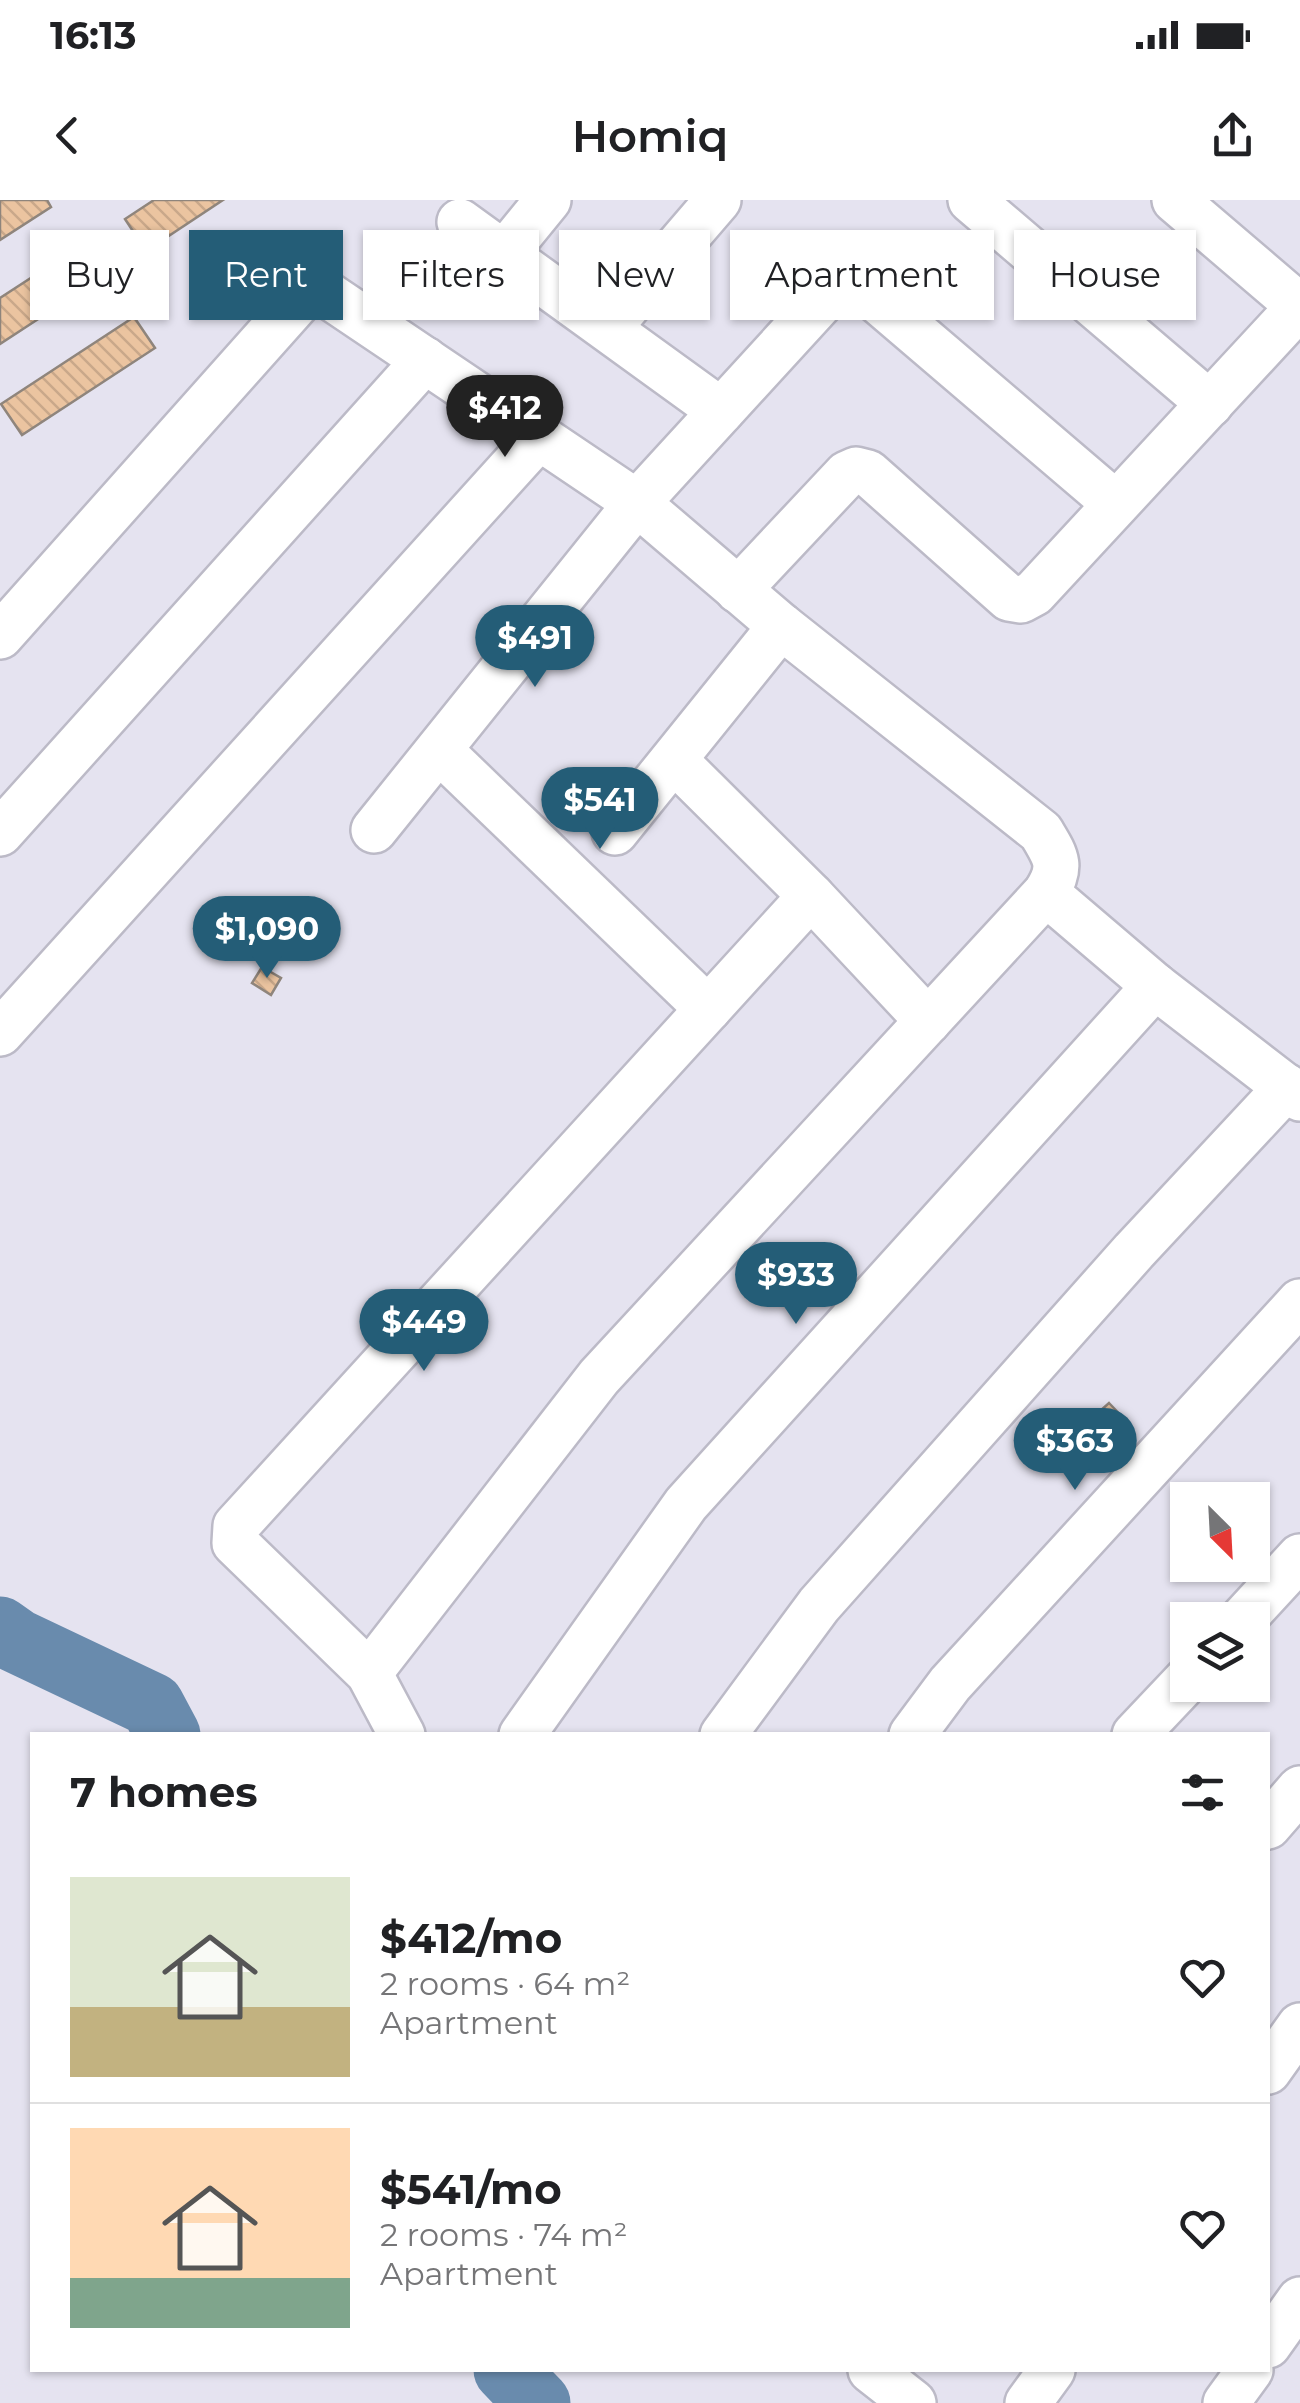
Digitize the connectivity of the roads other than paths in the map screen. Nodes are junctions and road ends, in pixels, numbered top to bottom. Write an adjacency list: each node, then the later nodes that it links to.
1 (548, 200): 7 (street)
2 (718, 200): 10 (street)
3 (970, 200): 12 (street)
4 (1174, 200): 9 (street)
5 (460, 222): 6 (street)
6 (471, 230)
7 (524, 230)
8 (539, 279): 10 (street)
9 (1300, 306): 12 (street)
10 (608, 328): 13 (street)
11 (425, 360): 14 (street); 19 (street); 24 (street)
12 (1210, 404): 16 (street)
13 (721, 411): 15 (street); 16 (street)
14 (539, 437): 15 (street); 30 (street)
15 (636, 503): 17 (street); 20 (street)
16 (1116, 504): 17 (street)
17 (738, 590): 18 (street)
18 (781, 626): 21 (street); 25 (street)
19 (0, 636)
20 (439, 750): 22 (street); 28 (street)
21 (675, 761): 23 (street); 26 (street)
22 (374, 830)
23 (615, 832)
24 (0, 833)
25 (1046, 893): 27 (street); 29 (street)
26 (811, 896): 28 (street); 29 (street)
27 (1155, 986): 31 (street); 38 (street)
28 (708, 1009): 35 (street)
29 (928, 1021): 35 (street)
30 (0, 1033)
31 (1293, 1092): 39 (street)
32 (1300, 1302): 40 (street)
33 (1300, 1557): 34 (street)
34 (1259, 1602)
35 (369, 1673): 37 (street)
36 (1170, 1698): 41 (street)
37 (400, 1732)
38 (524, 1732)
39 (725, 1732)
40 (914, 1732)
41 (1139, 1732)
42 (1300, 1789): 43 (street)
43 (1270, 1824)
44 (1300, 2026): 45 (street)
45 (1270, 2068)
46 (1300, 2300): 47 (street)
47 (1270, 2342)
48 (873, 2372): 51 (street)
49 (1051, 2372): 52 (street)
50 (1249, 2372): 53 (street)
51 (912, 2403)
52 (1028, 2403)
53 (1226, 2403)

